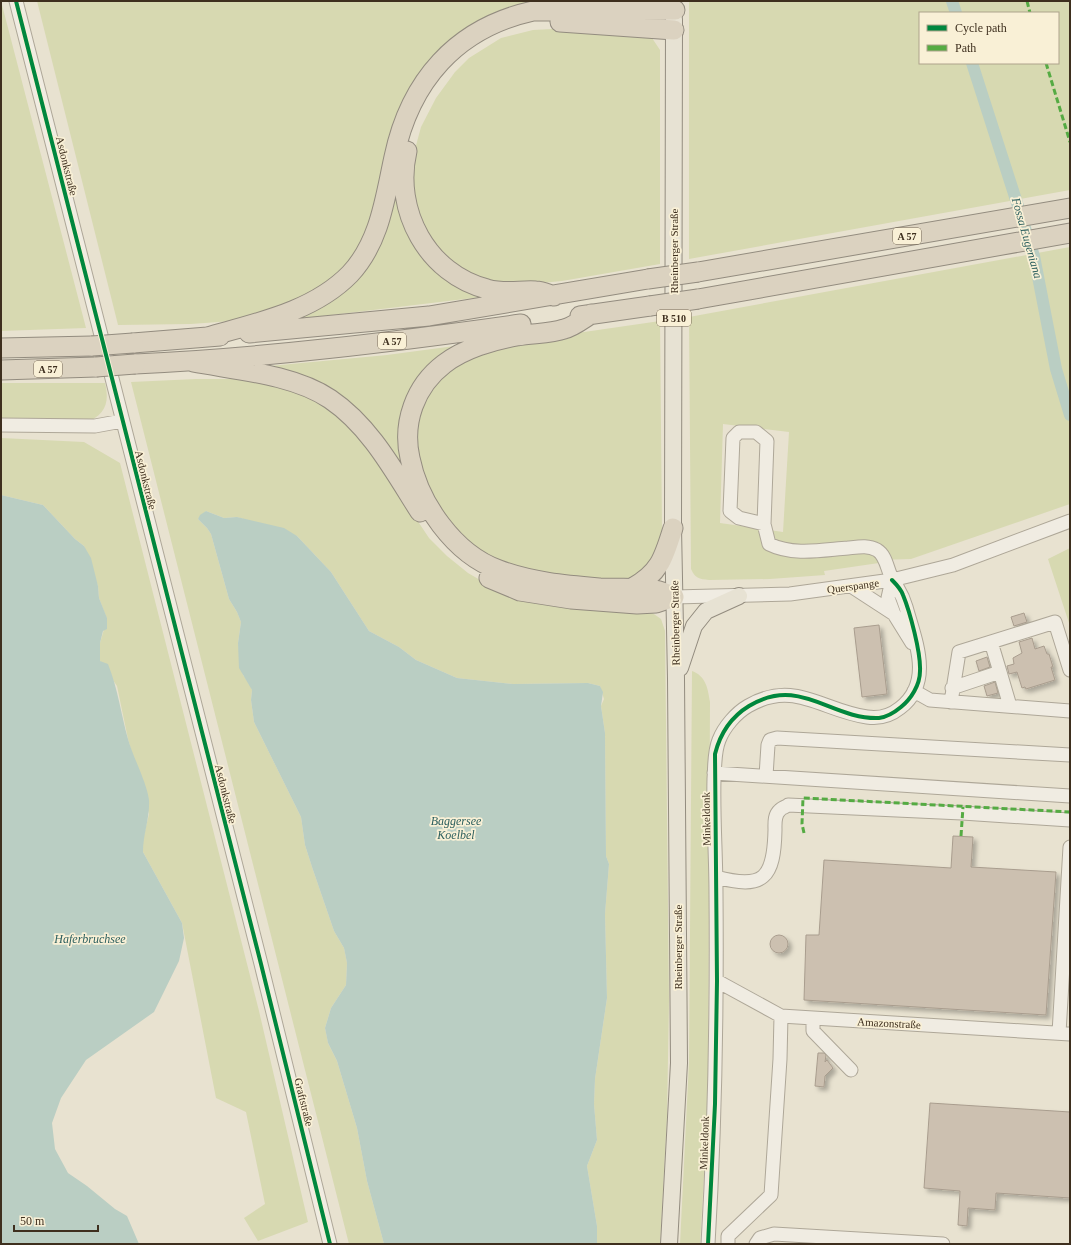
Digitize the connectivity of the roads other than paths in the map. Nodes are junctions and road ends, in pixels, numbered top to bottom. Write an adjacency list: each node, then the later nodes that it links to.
1 (16, 1): 12 (street, Asdonkstraße)
2 (675, 5): 3 (main road, Rheinberger Straße); 8 (highway)
3 (674, 30): 6 (highway); 16 (main road, Rheinberger Straße / B 510)
4 (1070, 208): 6 (highway, A 57, bridge)
5 (1070, 233): 7 (highway, A 57, bridge)
6 (554, 296): 8 (highway, A 57)
7 (591, 314): 10 (highway, A 57); 19 (highway)
8 (207, 338): 9 (highway, A 57, bridge)
9 (1, 348)
10 (193, 362): 11 (highway, A 57, bridge); 21 (highway)
11 (1, 370)
12 (122, 420): 13 (street); 40 (street, Asdonkstraße)
13 (1, 425)
14 (1070, 521): 17 (street, Querspange)
15 (764, 524): 15 (street); 17 (street)
16 (673, 528): 19 (highway); 21 (main road, Rheinberger Straße / B 510)
17 (892, 580): 18 (street, Querspange); 22 (street); 24 (street, Minkeldonk)
18 (851, 586): 20 (street, Querspange); 22 (street)
19 (632, 588): 21 (highway)
20 (739, 596): 21 (street, Querspange); 27 (main road)
21 (674, 597): 27 (main road, Rheinberger Straße)
22 (894, 614): 24 (street)
23 (991, 642): 25 (street); 26 (street); 28 (street)
24 (919, 652): 29 (street, Minkeldonk)
25 (1070, 670)
26 (1000, 672): 28 (street); 31 (street)
27 (676, 679): 47 (main road, Rheinberger Straße)
28 (952, 688): 30 (street)
29 (914, 691): 30 (street); 34 (street, Minkeldonk)
30 (950, 702): 31 (street)
31 (1010, 706): 32 (street)
32 (1070, 711)
33 (1070, 754): 35 (street)
34 (714, 773): 35 (street); 39 (street, Minkeldonk)
35 (766, 776): 36 (street)
36 (1070, 796)
37 (1070, 820): 39 (street)
38 (1070, 847): 44 (street)
39 (716, 877): 41 (street, Minkeldonk)
40 (261, 964): 46 (street, Graftstraße)
41 (717, 981): 42 (street, Amazonstraße); 48 (street, Minkeldonk)
42 (781, 1016): 43 (street, Amazonstraße); 49 (street)
43 (813, 1019): 44 (street, Amazonstraße); 45 (street)
44 (1065, 1034)
45 (851, 1070)
46 (330, 1244)
47 (669, 1244)
48 (708, 1244)
49 (728, 1244)
50 (756, 1244): 51 (street)
51 (943, 1244)

